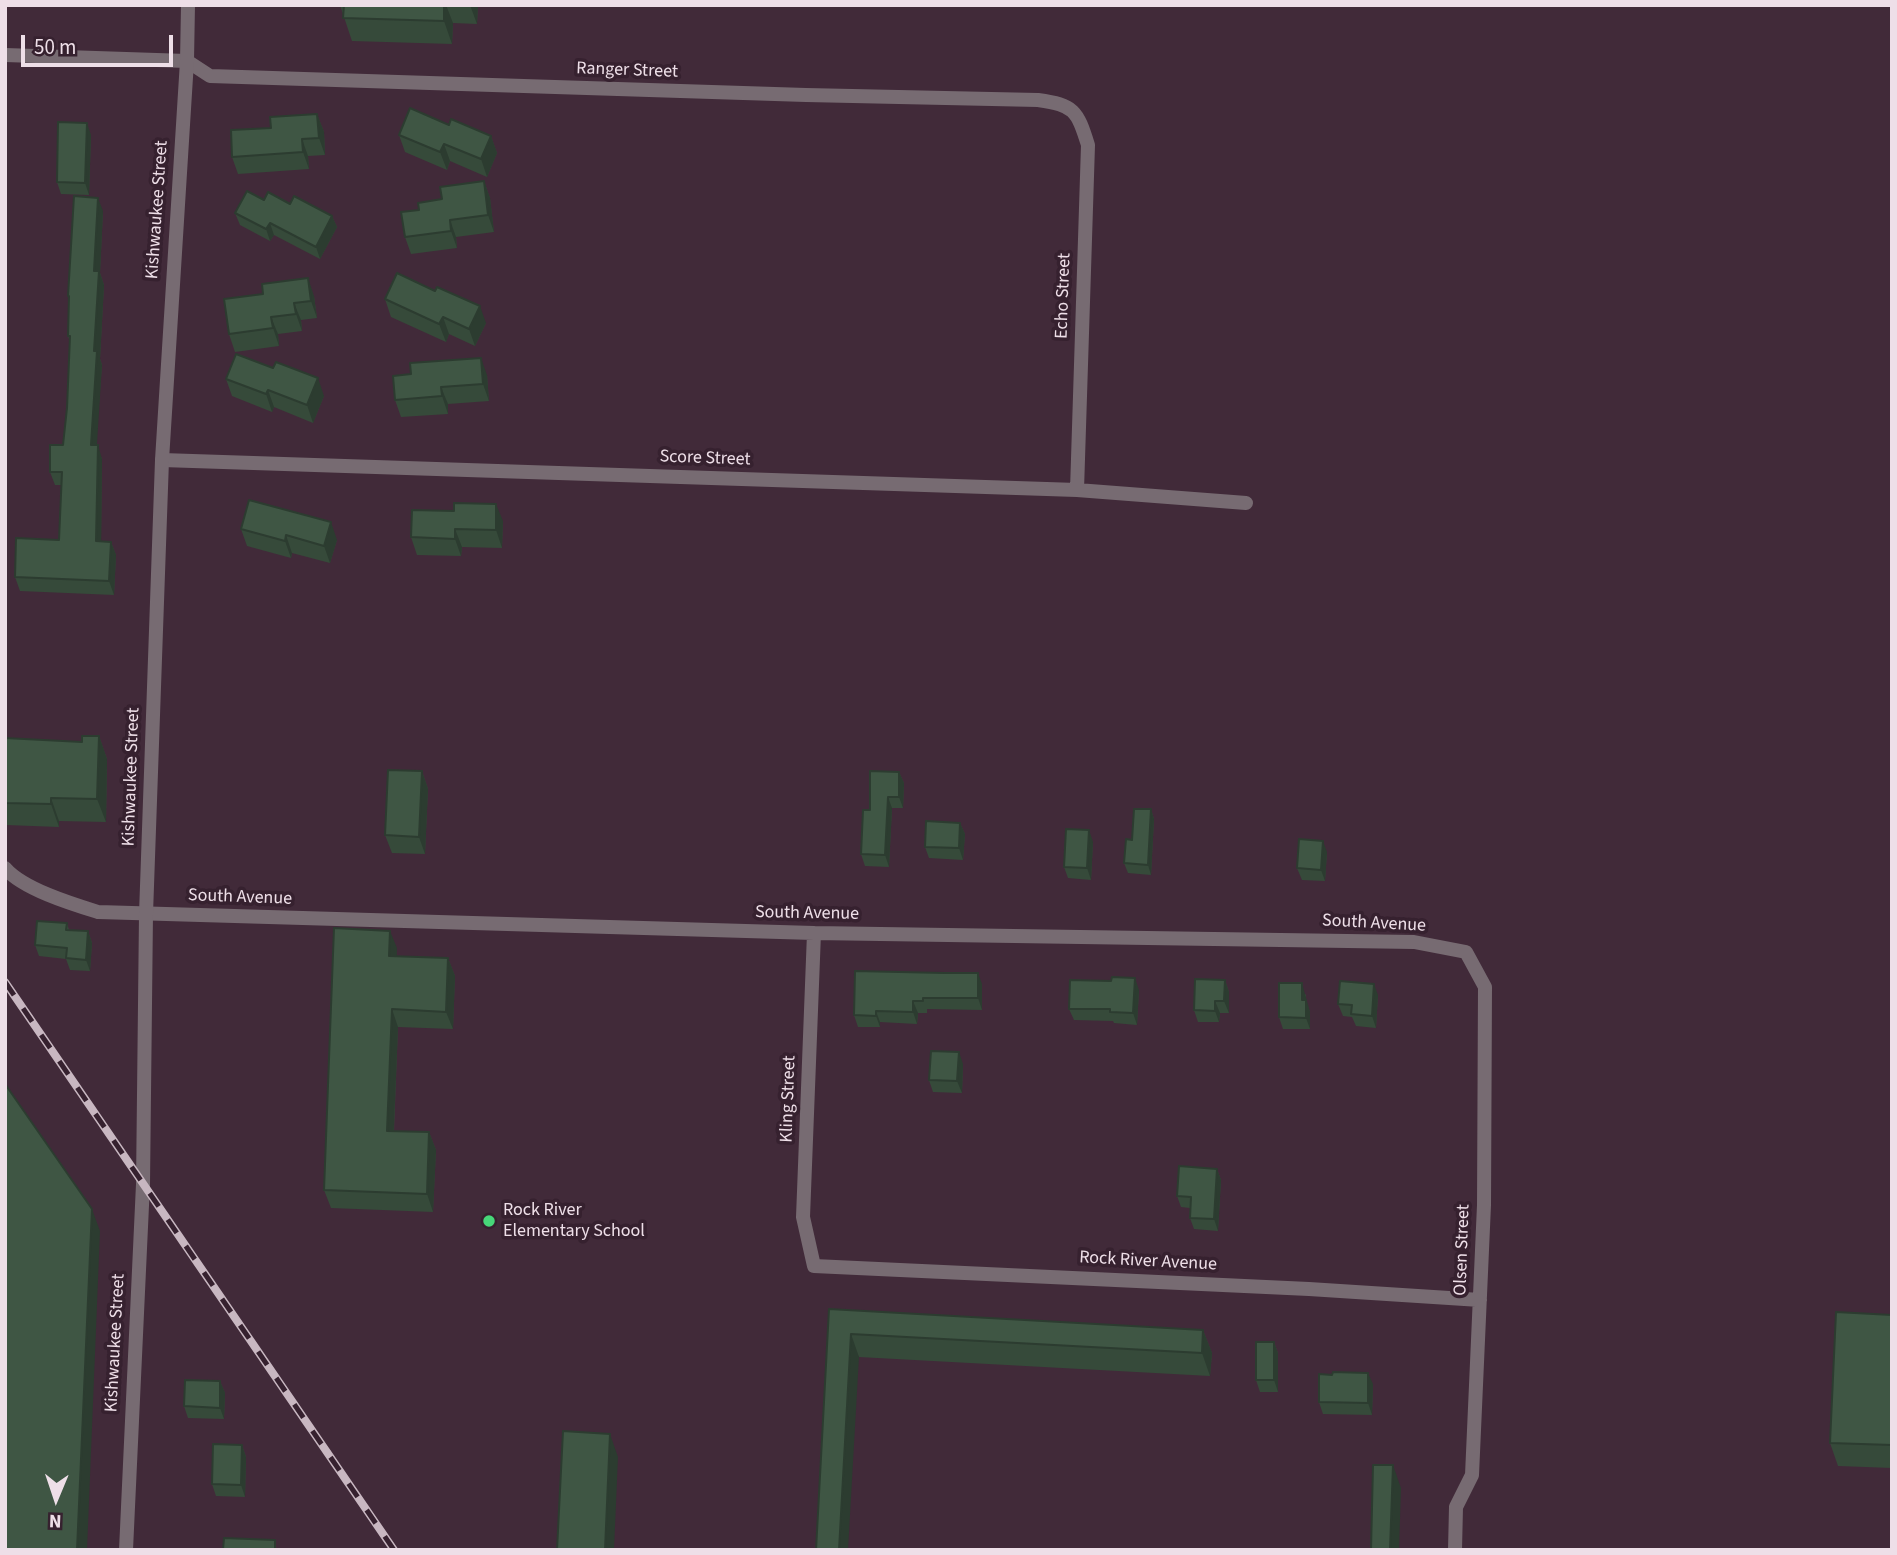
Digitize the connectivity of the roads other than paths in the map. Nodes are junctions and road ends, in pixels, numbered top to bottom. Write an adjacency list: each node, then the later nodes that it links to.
1 (188, 5): 3 (street, Kishwaukee Street)
2 (5, 55): 3 (street)
3 (187, 61): 4 (street, Ranger Street); 5 (street, Kishwaukee Street)
4 (1070, 107): 6 (street, Echo Street)
5 (162, 460): 6 (street, Score Street); 9 (street, Kishwaukee Street)
6 (1077, 491): 7 (street, Score Street)
7 (1246, 503)
8 (5, 868): 9 (street, South Avenue)
9 (146, 914): 10 (street, South Avenue); 14 (street, Kishwaukee Street)
10 (814, 933): 11 (street, South Avenue); 12 (street, Kling Street)
11 (1466, 953): 13 (street, Olsen Street)
12 (814, 1266): 13 (street, Rock River Avenue)
13 (1480, 1300): 15 (street, Olsen Street)
14 (126, 1550)
15 (1455, 1550)

